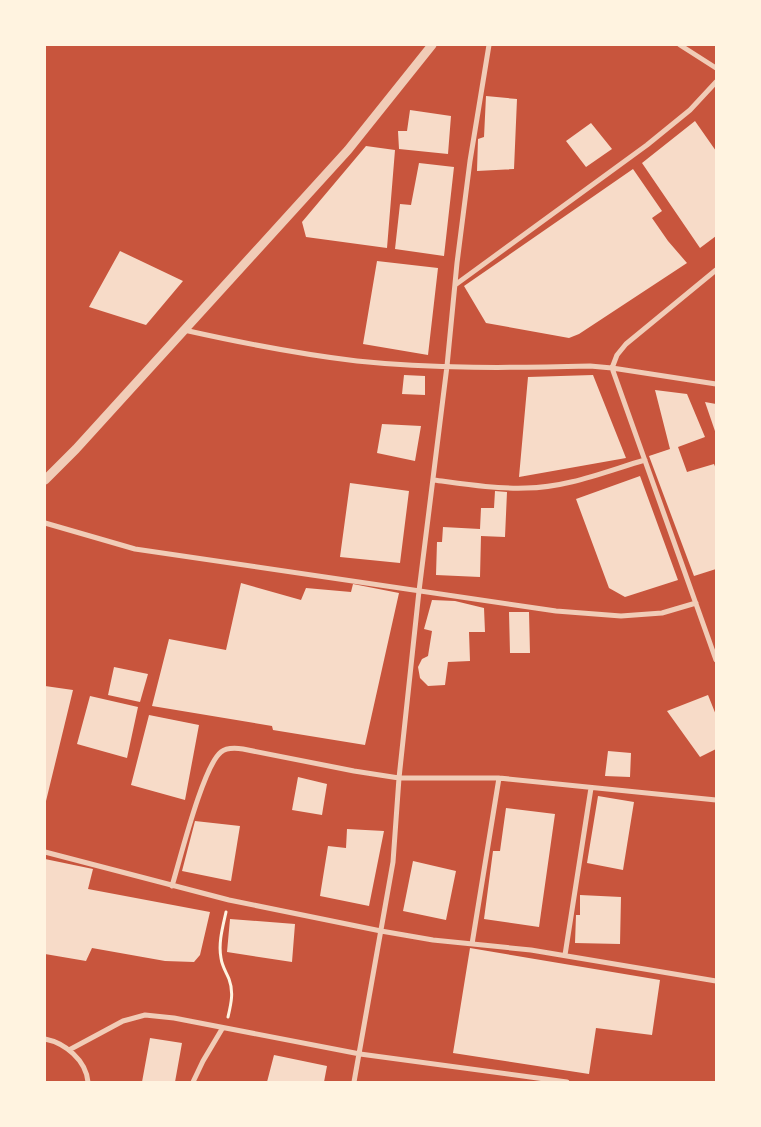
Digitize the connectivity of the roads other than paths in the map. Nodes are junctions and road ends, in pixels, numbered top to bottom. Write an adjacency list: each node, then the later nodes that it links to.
1 (432, 45): 8 (street)
2 (489, 45): 7 (street)
3 (680, 45): 4 (street)
4 (716, 68)
5 (716, 82): 7 (street)
6 (716, 270): 10 (street)
7 (455, 286): 9 (street)
8 (184, 330): 9 (street); 13 (street)
9 (447, 366): 10 (street); 14 (street)
10 (612, 368): 11 (street); 12 (street)
11 (716, 384)
12 (645, 460): 14 (street); 17 (street)
13 (45, 480)
14 (434, 480): 16 (street)
15 (45, 523): 16 (street)
16 (418, 591): 17 (street); 19 (street)
17 (696, 602): 18 (street)
18 (716, 660)
19 (400, 778): 20 (street); 24 (street); 25 (street)
20 (500, 778): 21 (street); 26 (street)
21 (591, 788): 22 (street); 27 (street)
22 (716, 800)
23 (45, 852): 24 (street)
24 (172, 886): 25 (street)
25 (382, 931): 26 (street); 32 (street)
26 (472, 944): 27 (street)
27 (565, 955): 28 (street)
28 (716, 981)
29 (222, 1029): 31 (street); 32 (street); 35 (street)
30 (45, 1039): 31 (street)
31 (69, 1050): 34 (street)
32 (360, 1054): 33 (street); 36 (street)
33 (544, 1081): 37 (street)
34 (88, 1082)
35 (193, 1082)
36 (354, 1082)
37 (566, 1082)

